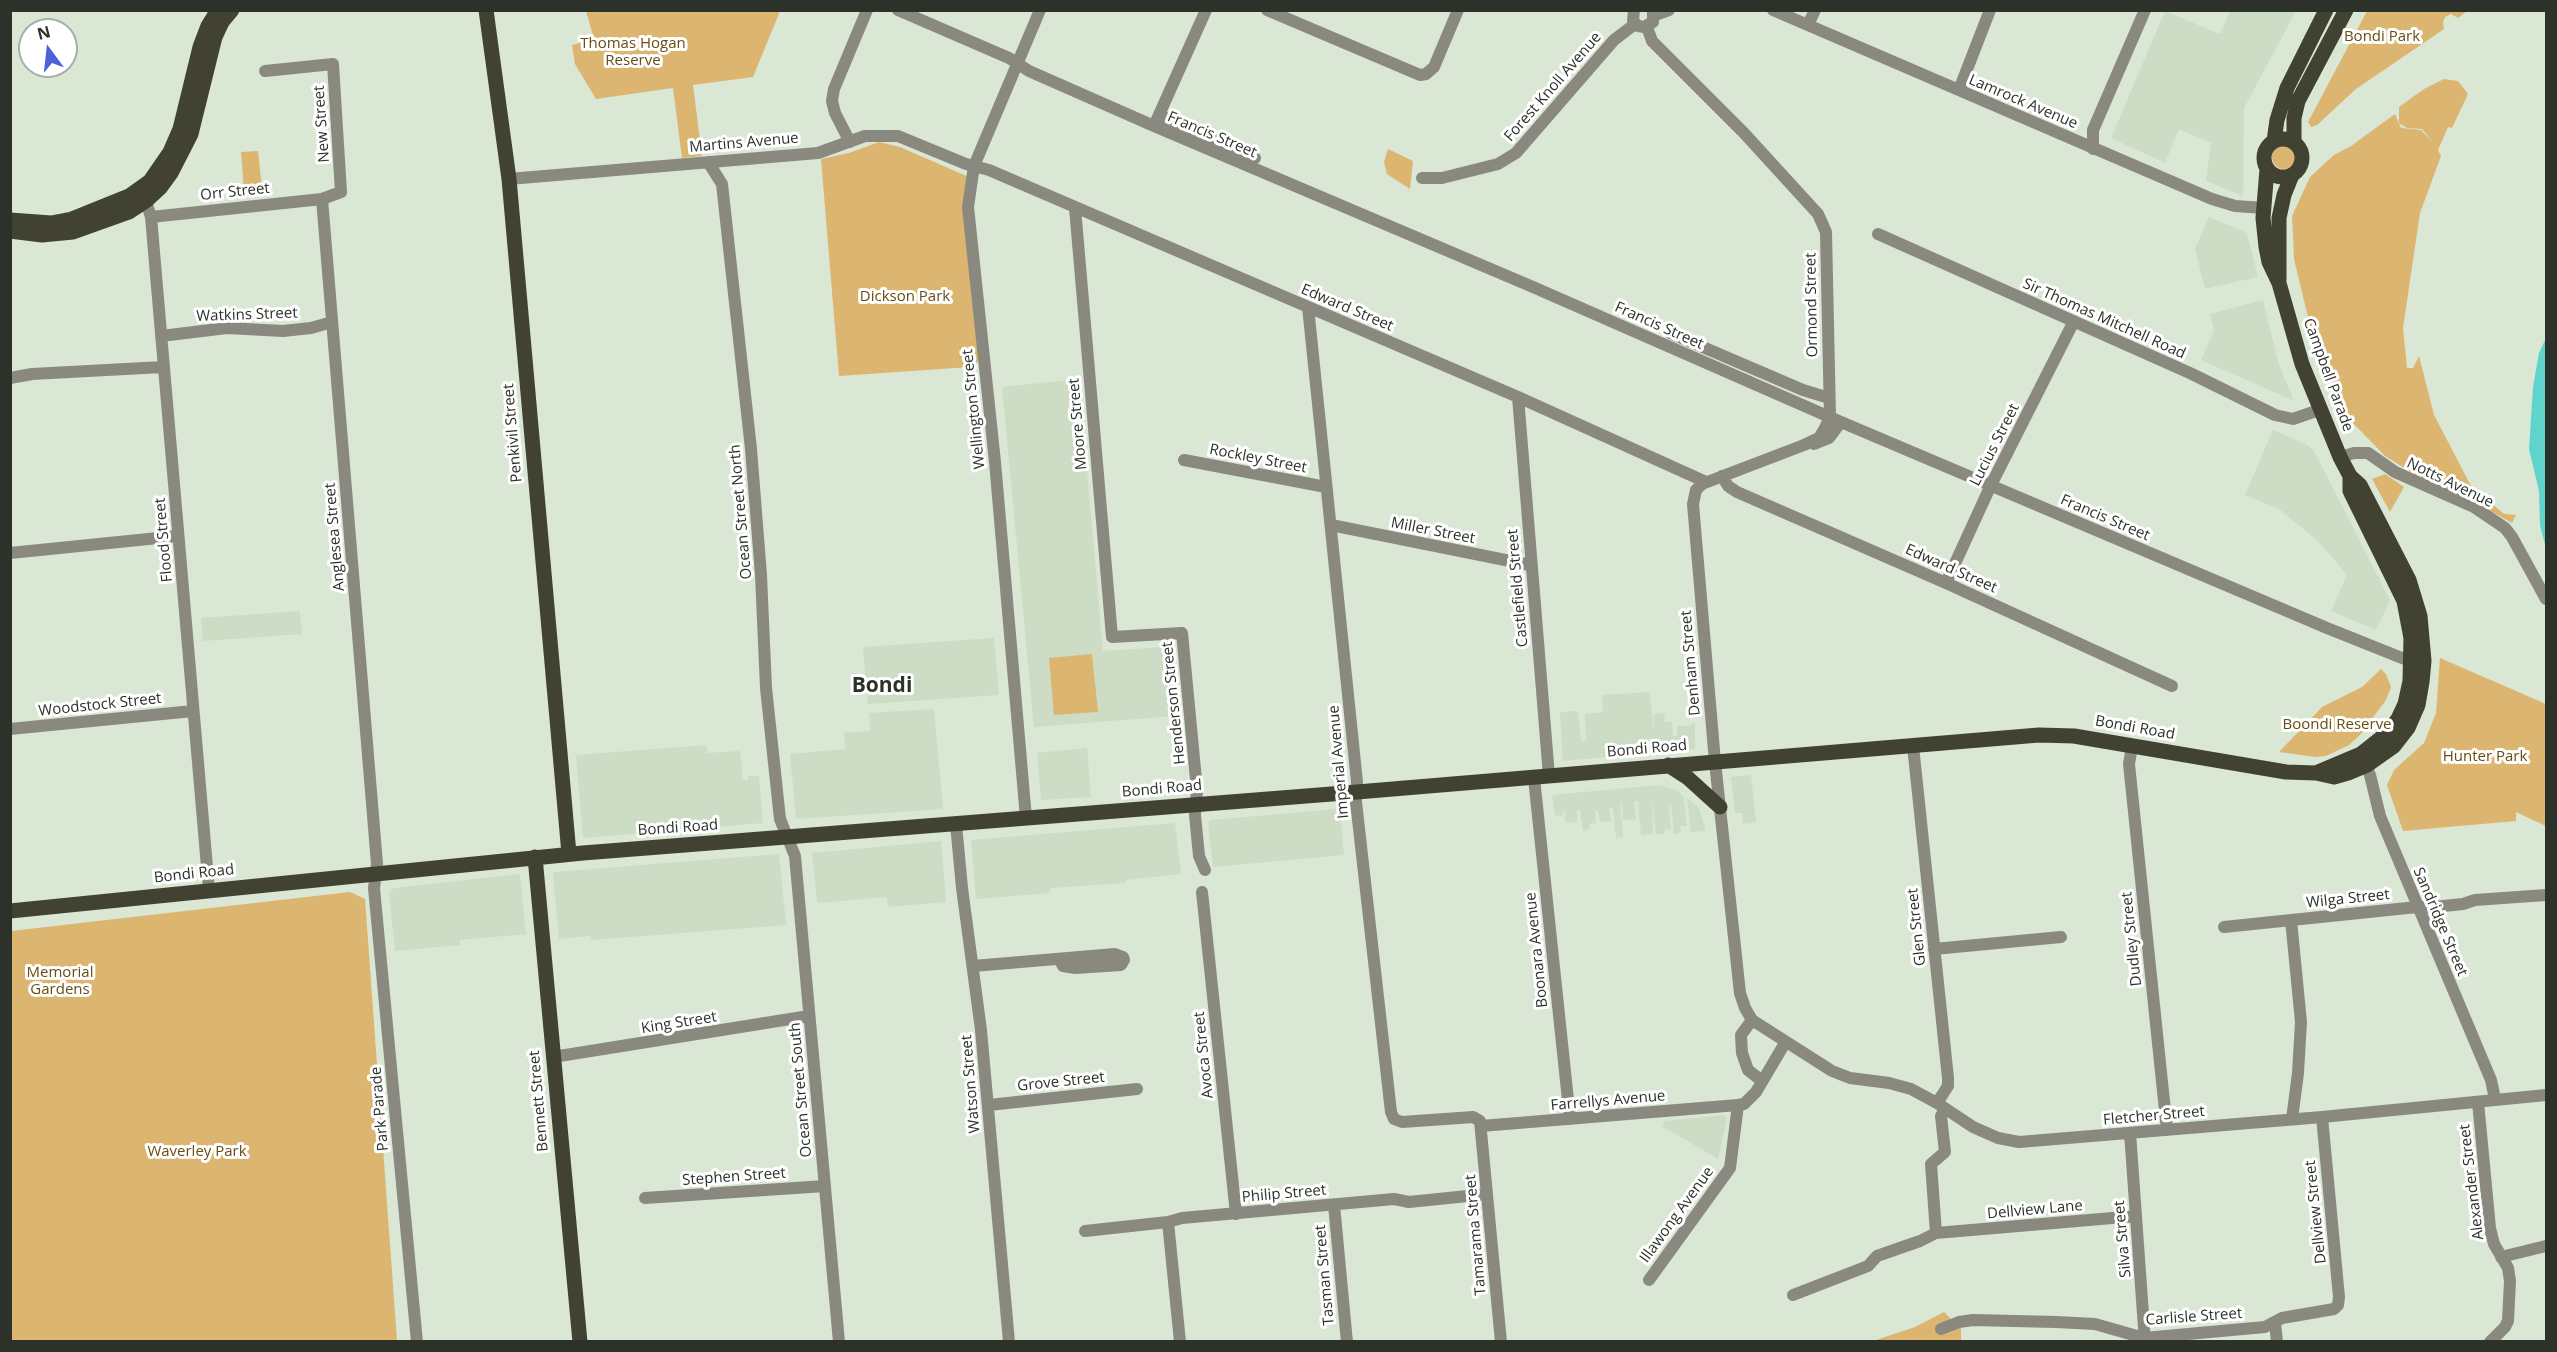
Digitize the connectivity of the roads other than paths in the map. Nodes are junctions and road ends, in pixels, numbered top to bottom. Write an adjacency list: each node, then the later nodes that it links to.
1 (218, 10): 38 (main road)
2 (232, 10): 38 (main road)
3 (486, 10): 36 (main road, Penkivil Street)
4 (867, 10): 26 (street)
5 (898, 10): 21 (street, Francis Street)
6 (1040, 10): 21 (street, Wellington Street)
7 (1206, 10): 24 (street)
8 (1267, 10): 9 (street)
9 (1458, 10)
10 (1634, 10): 19 (street)
11 (1669, 10): 18 (street)
12 (1773, 10): 20 (street, Lamrock Avenue)
13 (1815, 10): 20 (street)
14 (1990, 10): 23 (street)
15 (2145, 10): 28 (street)
16 (2326, 10): 25 (main road)
17 (2346, 10): 27 (main road)
18 (1654, 13): 19 (street, Forest Knoll Avenue)
19 (1641, 25): 35 (street, Forest Knoll Avenue); 55 (street, Ormond Street)
20 (1808, 25): 23 (street, Lamrock Avenue)
21 (1017, 63): 24 (street, Francis Street); 32 (street, Wellington Street)
22 (265, 71): 39 (street, New Street)
23 (1959, 90): 28 (street, Lamrock Avenue)
24 (1157, 121): 29 (street, Francis Street); 57 (street, Francis Street)
25 (2274, 141): 27 (main road); 33 (main road)
26 (849, 142): 30 (street, Martins Avenue); 32 (street, Martins Avenue)
27 (2294, 142): 34 (main road)
28 (2093, 149): 41 (street, Lamrock Avenue)
29 (1255, 158)
30 (734, 159): 31 (street, Martins Avenue); 37 (street)
31 (708, 162): 36 (street, Martins Avenue); 37 (street, Ocean Street North)
32 (974, 166): 40 (street, Edward Street); 84 (street, Wellington Street)
33 (2267, 169): 34 (main road); 41 (main road, Campbell Parade)
34 (2292, 175): 46 (main road, Campbell Parade)
35 (1422, 178)
36 (508, 179): 87 (main road, Penkivil Street)
37 (722, 184): 86 (street, Ocean Street North)
38 (144, 194): 42 (street, Flood Street); 43 (main road); 44 (main road)
39 (322, 199): 42 (street, Orr Street); 49 (street, Anglesea Street)
40 (1075, 208): 47 (street, Edward Street); 70 (street, Moore Street)
41 (2264, 208): 46 (main road, Campbell Parade)
42 (151, 217): 51 (street, Flood Street)
43 (10, 220)
44 (10, 231)
45 (1878, 234): 48 (street, Sir Thomas Mitchell Road)
46 (2279, 283): 56 (main road, Campbell Parade)
47 (1308, 307): 54 (street, Edward Street); 63 (street, Imperial Avenue)
48 (2074, 321): 56 (street, Sir Thomas Mitchell Road); 62 (street, Lucius Street)
49 (332, 322): 51 (street, Watkins Street); 90 (street, Anglesea Street)
50 (1670, 333): 55 (street, Francis Street)
51 (161, 336): 52 (street, Flood Street)
52 (164, 367): 53 (street); 65 (street, Flood Street)
53 (10, 378)
54 (1518, 398): 61 (street, Edward Street); 67 (street, Castlefield Street)
55 (1829, 398): 57 (street, Ormond Street)
56 (2319, 410): 58 (main road, Campbell Parade)
57 (1836, 420): 60 (street); 62 (street, Francis Street)
58 (2340, 457): 69 (street, Notts Avenue); 71 (main road, Campbell Parade)
59 (1184, 460): 63 (street, Rockley Street)
60 (1722, 476): 61 (street); 68 (street, Edward Street)
61 (1706, 482): 78 (street, Denham Street)
62 (1991, 485): 68 (street, Lucius Street); 71 (street, Francis Street)
63 (1326, 488): 64 (street, Imperial Avenue)
64 (1331, 525): 67 (street, Miller Street); 81 (street, Imperial Avenue)
65 (178, 536): 66 (street); 73 (street, Flood Street)
66 (10, 553)
67 (1530, 565): 80 (street, Castlefield Street)
68 (1946, 583): 72 (street, Edward Street)
69 (2547, 599)
70 (1112, 637): 82 (street, Henderson Street)
71 (2418, 661): 77 (main road, Bondi Road)
72 (2172, 686)
73 (193, 711): 74 (street, Woodstock Street); 91 (street, Flood Street)
74 (10, 729)
75 (1913, 746): 76 (main road, Bondi Road); 78 (main road, Bondi Road); 99 (street, Glen Street)
76 (2132, 746): 77 (main road, Bondi Road); 118 (street, Dudley Street)
77 (2364, 760): 94 (street, Sandridge Street)
78 (1715, 762): 79 (main road, Bondi Road); 83 (street, Denham Street)
79 (1668, 765): 80 (main road, Bondi Road); 83 (main road)
80 (1541, 777): 81 (main road, Bondi Road); 115 (street, Boonara Avenue)
81 (1357, 792): 82 (main road, Bondi Road); 117 (street, Imperial Avenue)
82 (1196, 804): 84 (main road, Bondi Road); 89 (street)
83 (1719, 807): 103 (street, Denham Street)
84 (1026, 818): 85 (main road, Bondi Road)
85 (956, 824): 86 (main road, Bondi Road); 101 (street, Watson Street)
86 (787, 838): 87 (main road, Bondi Road); 102 (street, Ocean Street South)
87 (568, 854): 88 (main road, Bondi Road)
88 (535, 857): 90 (main road, Bondi Road); 105 (main road, Bennett Street)
89 (1205, 870)
90 (377, 873): 91 (main road, Bondi Road); 137 (street, Park Parade)
91 (209, 890): 95 (main road, Bondi Road)
92 (1202, 892): 124 (street, Avoca Street)
93 (2547, 895): 94 (street, Wilga Street)
94 (2417, 907): 96 (street, Wilga Street); 109 (street, Sandridge Street)
95 (10, 911)
96 (2291, 920): 97 (street, Wilga Street); 116 (street)
97 (2224, 927)
98 (2061, 937): 99 (street)
99 (1934, 949): 113 (street, Glen Street)
100 (1060, 960): 101 (street)
101 (973, 966): 111 (street, Watson Street)
102 (809, 1016): 105 (street, King Street); 120 (street, Ocean Street South)
103 (1752, 1020): 104 (street); 106 (street)
104 (1785, 1044): 106 (street); 113 (street, Fletcher Street)
105 (553, 1057): 138 (main road, Bennett Street)
106 (1762, 1082): 112 (street)
107 (1137, 1089): 111 (street, Grove Street)
108 (2547, 1095): 109 (street, Fletcher Street)
109 (2495, 1100): 110 (street, Fletcher Street)
110 (2478, 1102): 114 (street, Fletcher Street); 130 (street, Alexander Street)
111 (989, 1105): 140 (street, Watson Street)
112 (1738, 1105): 115 (street, Farrellys Avenue); 131 (street, Illawong Avenue)
113 (1941, 1106): 119 (street, Fletcher Street); 128 (street, Glen Street)
114 (2322, 1117): 116 (street, Fletcher Street); 133 (street, Dellview Street)
115 (1570, 1119): 117 (street, Farrellys Avenue)
116 (2292, 1119): 118 (street, Fletcher Street)
117 (1481, 1126): 121 (street, Tamarama Street)
118 (2167, 1130): 119 (street, Fletcher Street)
119 (2130, 1133): 125 (street, Silva Street)
120 (825, 1186): 122 (street, Stephen Street); 139 (street, Ocean Street South)
121 (1487, 1194): 123 (street, Philip Street); 143 (street, Tamarama Street)
122 (645, 1198)
123 (1334, 1205): 124 (street, Philip Street); 142 (street, Tasman Street)
124 (1236, 1214): 126 (street, Philip Street)
125 (2136, 1216): 128 (street, Dellview Lane); 136 (street, Silva Street)
126 (1168, 1222): 127 (street, Philip Street); 141 (street)
127 (1085, 1231)
128 (1936, 1233): 132 (street, Dellview Lane)
129 (2547, 1246): 130 (street)
130 (2501, 1257): 145 (street, Alexander Street)
131 (1649, 1280)
132 (1793, 1295)
133 (2338, 1305): 134 (street, Carlisle Street)
134 (2275, 1322): 136 (street, Carlisle Street); 144 (street)
135 (1941, 1329): 136 (street, Carlisle Street)
136 (2144, 1340)
137 (417, 1341)
138 (580, 1341)
139 (839, 1341)
140 (1009, 1341)
141 (1180, 1341)
142 (1347, 1341)
143 (1501, 1341)
144 (2277, 1341)
145 (2490, 1341)

